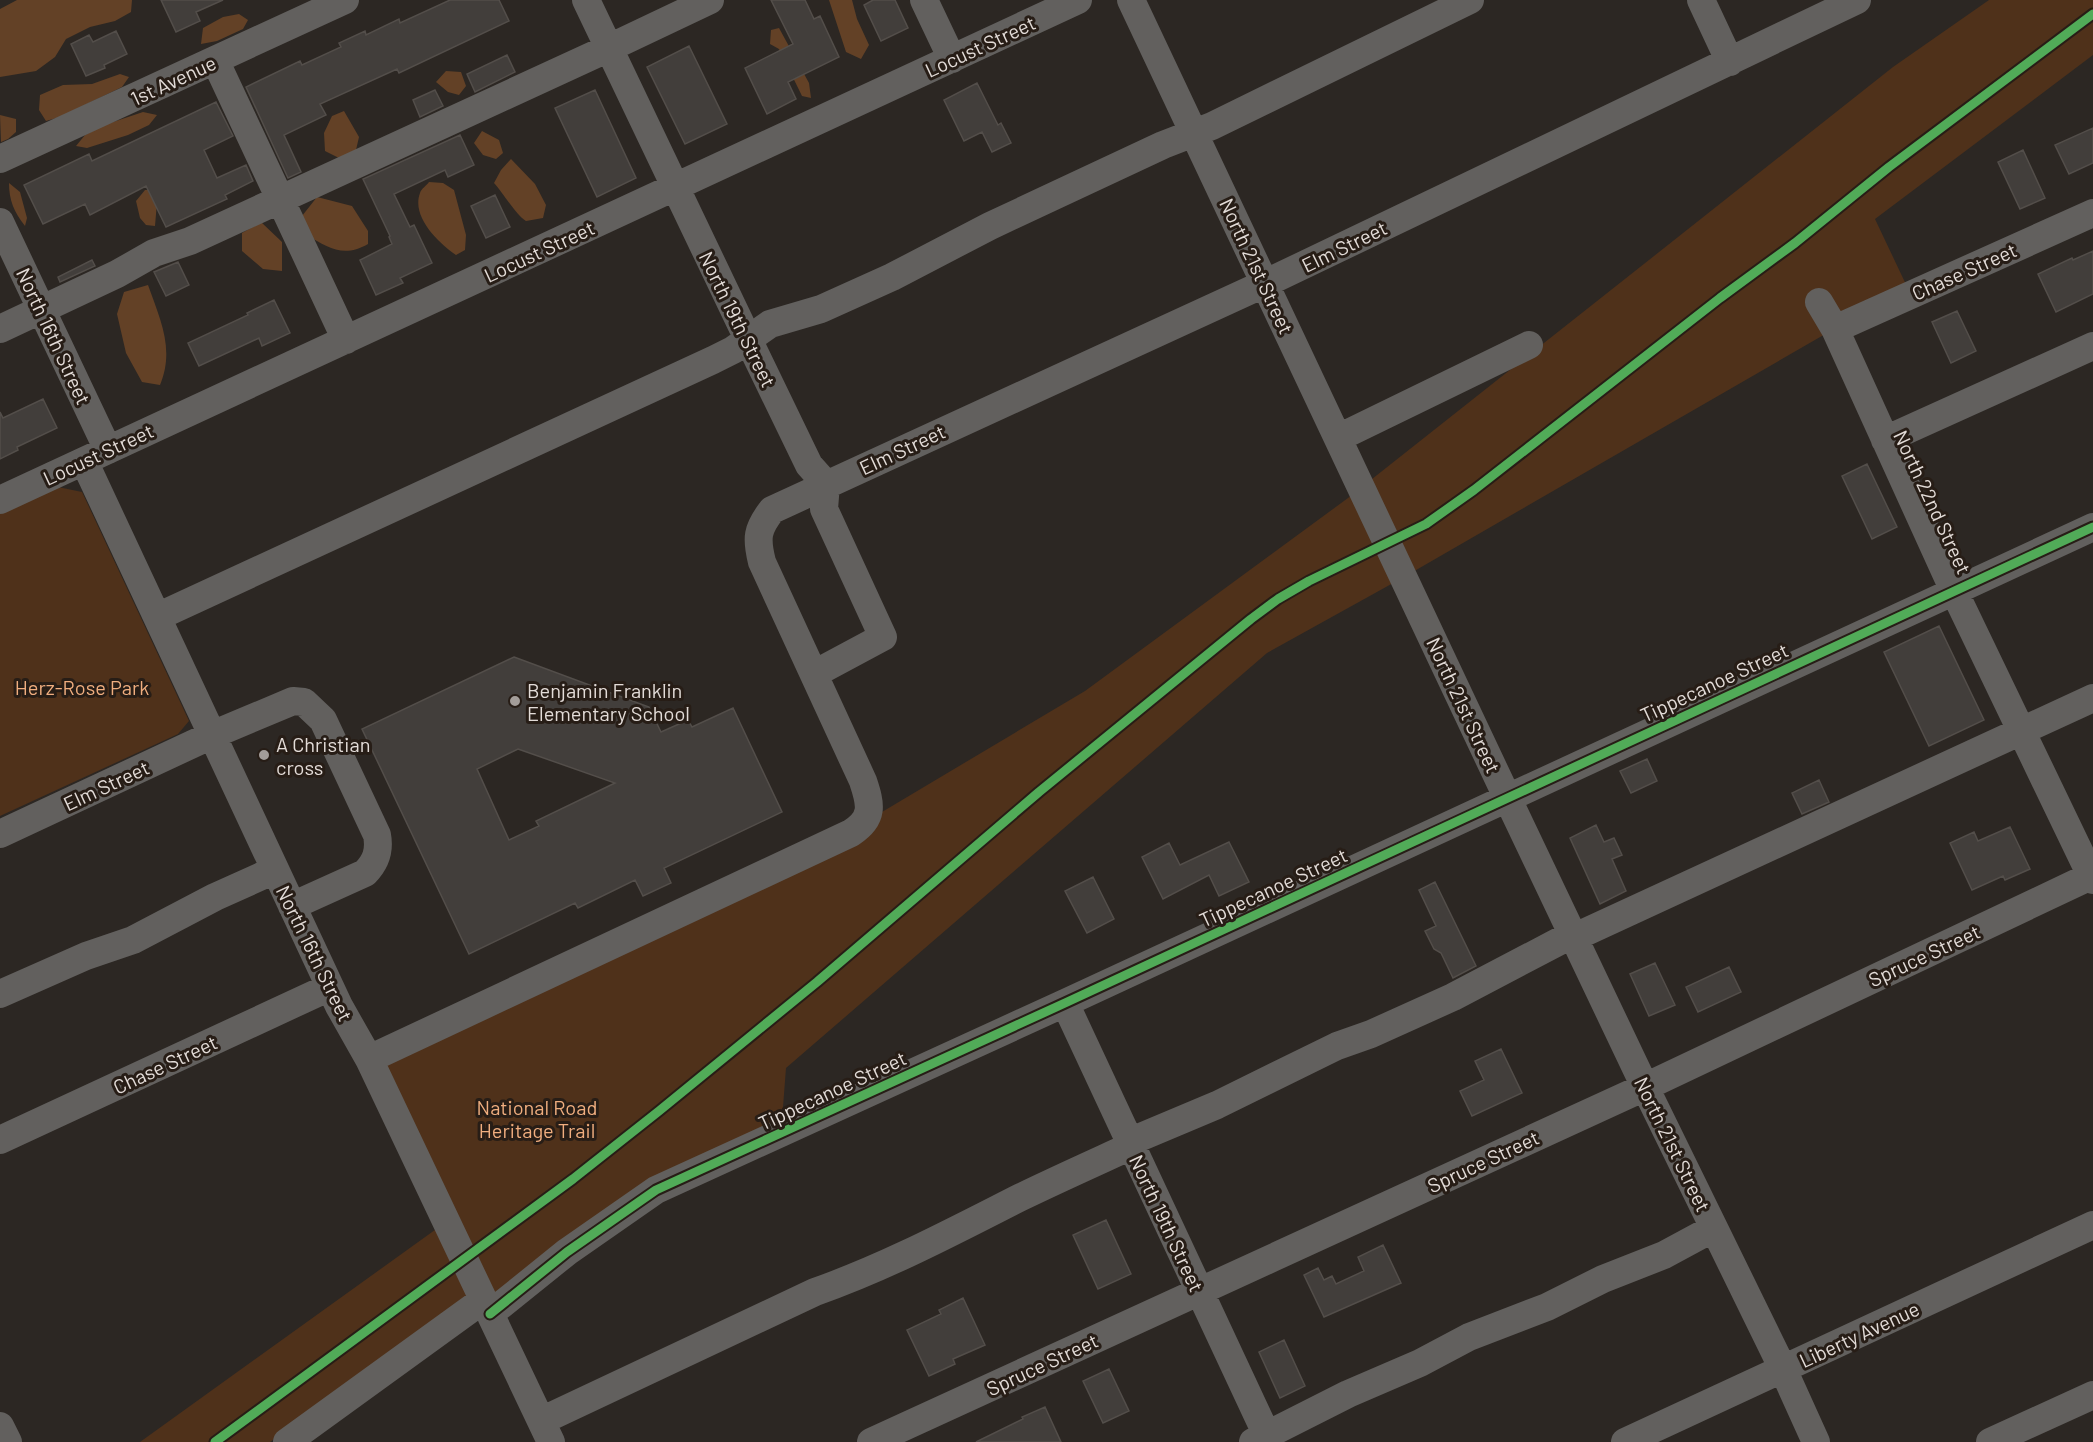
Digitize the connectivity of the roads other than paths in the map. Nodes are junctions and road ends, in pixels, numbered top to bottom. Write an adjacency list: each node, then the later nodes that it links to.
1 (345, 0): 12 (street, 1st Avenue)
2 (586, 0): 10 (street, North 19th Street)
3 (710, 0): 10 (street)
4 (924, 0): 11 (street)
5 (1078, 0): 11 (street, Locust Street)
6 (1131, 0): 14 (street, North 21st Street)
7 (1470, 0): 14 (street)
8 (1701, 0): 13 (street)
9 (1857, 0): 13 (street, Elm Street)
10 (609, 48): 16 (street, North 19th Street); 17 (street)
11 (952, 58): 16 (street, Locust Street)
12 (215, 60): 15 (street, 1st Avenue); 17 (street)
13 (1730, 62): 20 (street, Elm Street)
14 (1193, 133): 20 (street, North 21st Street); 25 (street)
15 (0, 159)
16 (676, 188): 25 (street, North 19th Street); 26 (street, Locust Street)
17 (280, 199): 22 (street); 26 (street)
18 (2093, 213): 24 (street, Chase Street)
19 (0, 222): 22 (street, North 16th Street)
20 (1266, 284): 29 (street, North 21st Street); 32 (street, Elm Street)
21 (1819, 302): 24 (street, North 22nd Street)
22 (42, 310): 23 (street); 31 (street, North 16th Street)
23 (0, 329)
24 (1834, 329): 30 (street, North 22nd Street)
25 (747, 339): 32 (street, North 19th Street); 36 (street)
26 (346, 340): 31 (street, Locust Street)
27 (1528, 345): 29 (street)
28 (2093, 346): 30 (street)
29 (1338, 438): 41 (street, North 21st Street)
30 (1886, 440): 35 (street, North 22nd Street)
31 (96, 455): 33 (street, Locust Street); 36 (street, North 16th Street)
32 (826, 484): 37 (street, Elm Street); 37 (street)
33 (0, 500)
34 (2093, 527): 35 (street, Tippecanoe Street)
35 (1954, 591): 39 (street, North 22nd Street); 41 (street, Tippecanoe Street)
36 (157, 617): 40 (street, North 16th Street)
37 (814, 674): 50 (street, Elm Street)
38 (2093, 699): 39 (street)
39 (2022, 732): 44 (street, North 22nd Street); 46 (street)
40 (212, 735): 42 (street, Elm Street); 43 (street, North 16th Street); 45 (street, Elm Street)
41 (1507, 797): 46 (street, North 21st Street); 49 (street, Tippecanoe Street)
42 (0, 834)
43 (275, 870): 45 (street, North 16th Street); 48 (street)
44 (2092, 877): 51 (street, Spruce Street)
45 (292, 906): 47 (street, North 16th Street)
46 (1574, 936): 51 (street, North 21st Street); 53 (street)
47 (330, 987): 50 (street, North 16th Street); 52 (street, Chase Street)
48 (0, 994)
49 (1065, 1003): 53 (street, North 19th Street); 57 (street, Tippecanoe Street)
50 (369, 1059): 57 (street, North 16th Street)
51 (1645, 1087): 55 (street, North 21st Street); 56 (street, Spruce Street)
52 (0, 1140)
53 (1130, 1144): 56 (street, North 19th Street); 61 (street)
54 (2093, 1225): 58 (street, Liberty Avenue)
55 (1714, 1228): 58 (street, North 21st Street); 62 (street)
56 (1198, 1292): 62 (street, North 19th Street); 66 (street, Spruce Street)
57 (486, 1307): 61 (street, North 16th Street); 65 (street, Tippecanoe Street)
58 (1783, 1369): 63 (street, Liberty Avenue); 67 (street, North 21st Street)
59 (2093, 1395): 68 (street)
60 (0, 1425): 64 (street)
61 (546, 1431)
62 (1263, 1440)
63 (1632, 1440)
64 (8, 1442)
65 (287, 1442)
66 (871, 1442)
67 (1816, 1442)
68 (1990, 1442)

